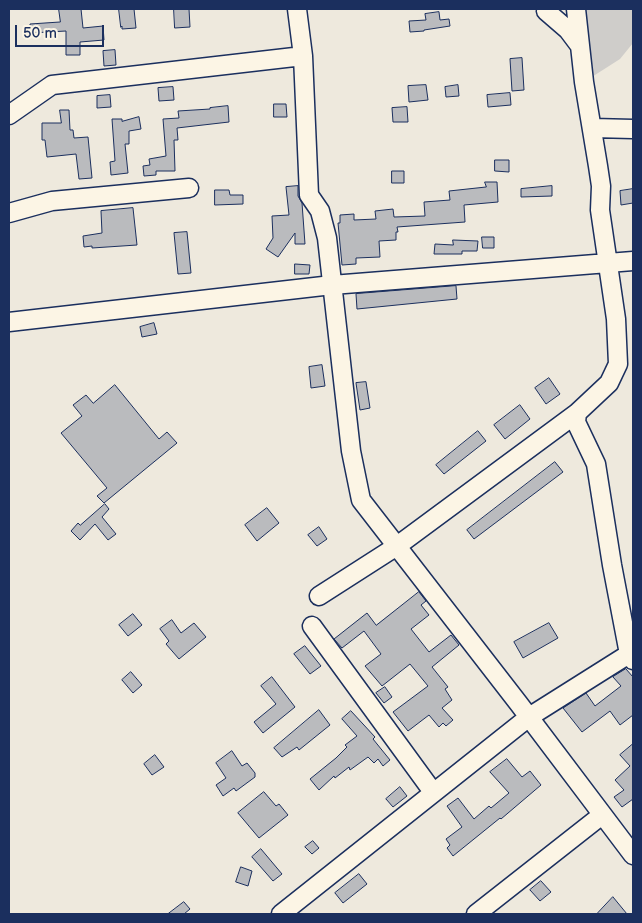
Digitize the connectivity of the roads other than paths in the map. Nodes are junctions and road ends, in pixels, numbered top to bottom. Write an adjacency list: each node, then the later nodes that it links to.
1 (297, 9): 5 (street)
2 (560, 9): 4 (street)
3 (576, 9): 4 (street)
4 (581, 47): 7 (street)
5 (303, 56): 6 (street); 13 (street)
6 (9, 115)
7 (593, 128): 8 (street); 12 (street)
8 (633, 129)
9 (189, 188): 10 (street)
10 (9, 214)
11 (633, 261): 12 (street)
12 (607, 264): 13 (street); 15 (street)
13 (332, 285): 14 (street); 16 (street)
14 (9, 322)
15 (577, 413): 16 (street); 19 (street)
16 (396, 546): 17 (street); 20 (street)
17 (319, 596)
18 (312, 626): 21 (street)
19 (631, 657): 20 (street)
20 (529, 717): 21 (street); 22 (street)
21 (433, 792): 24 (street)
22 (602, 815): 23 (street); 25 (street)
23 (633, 855)
24 (282, 914)
25 (476, 914)

